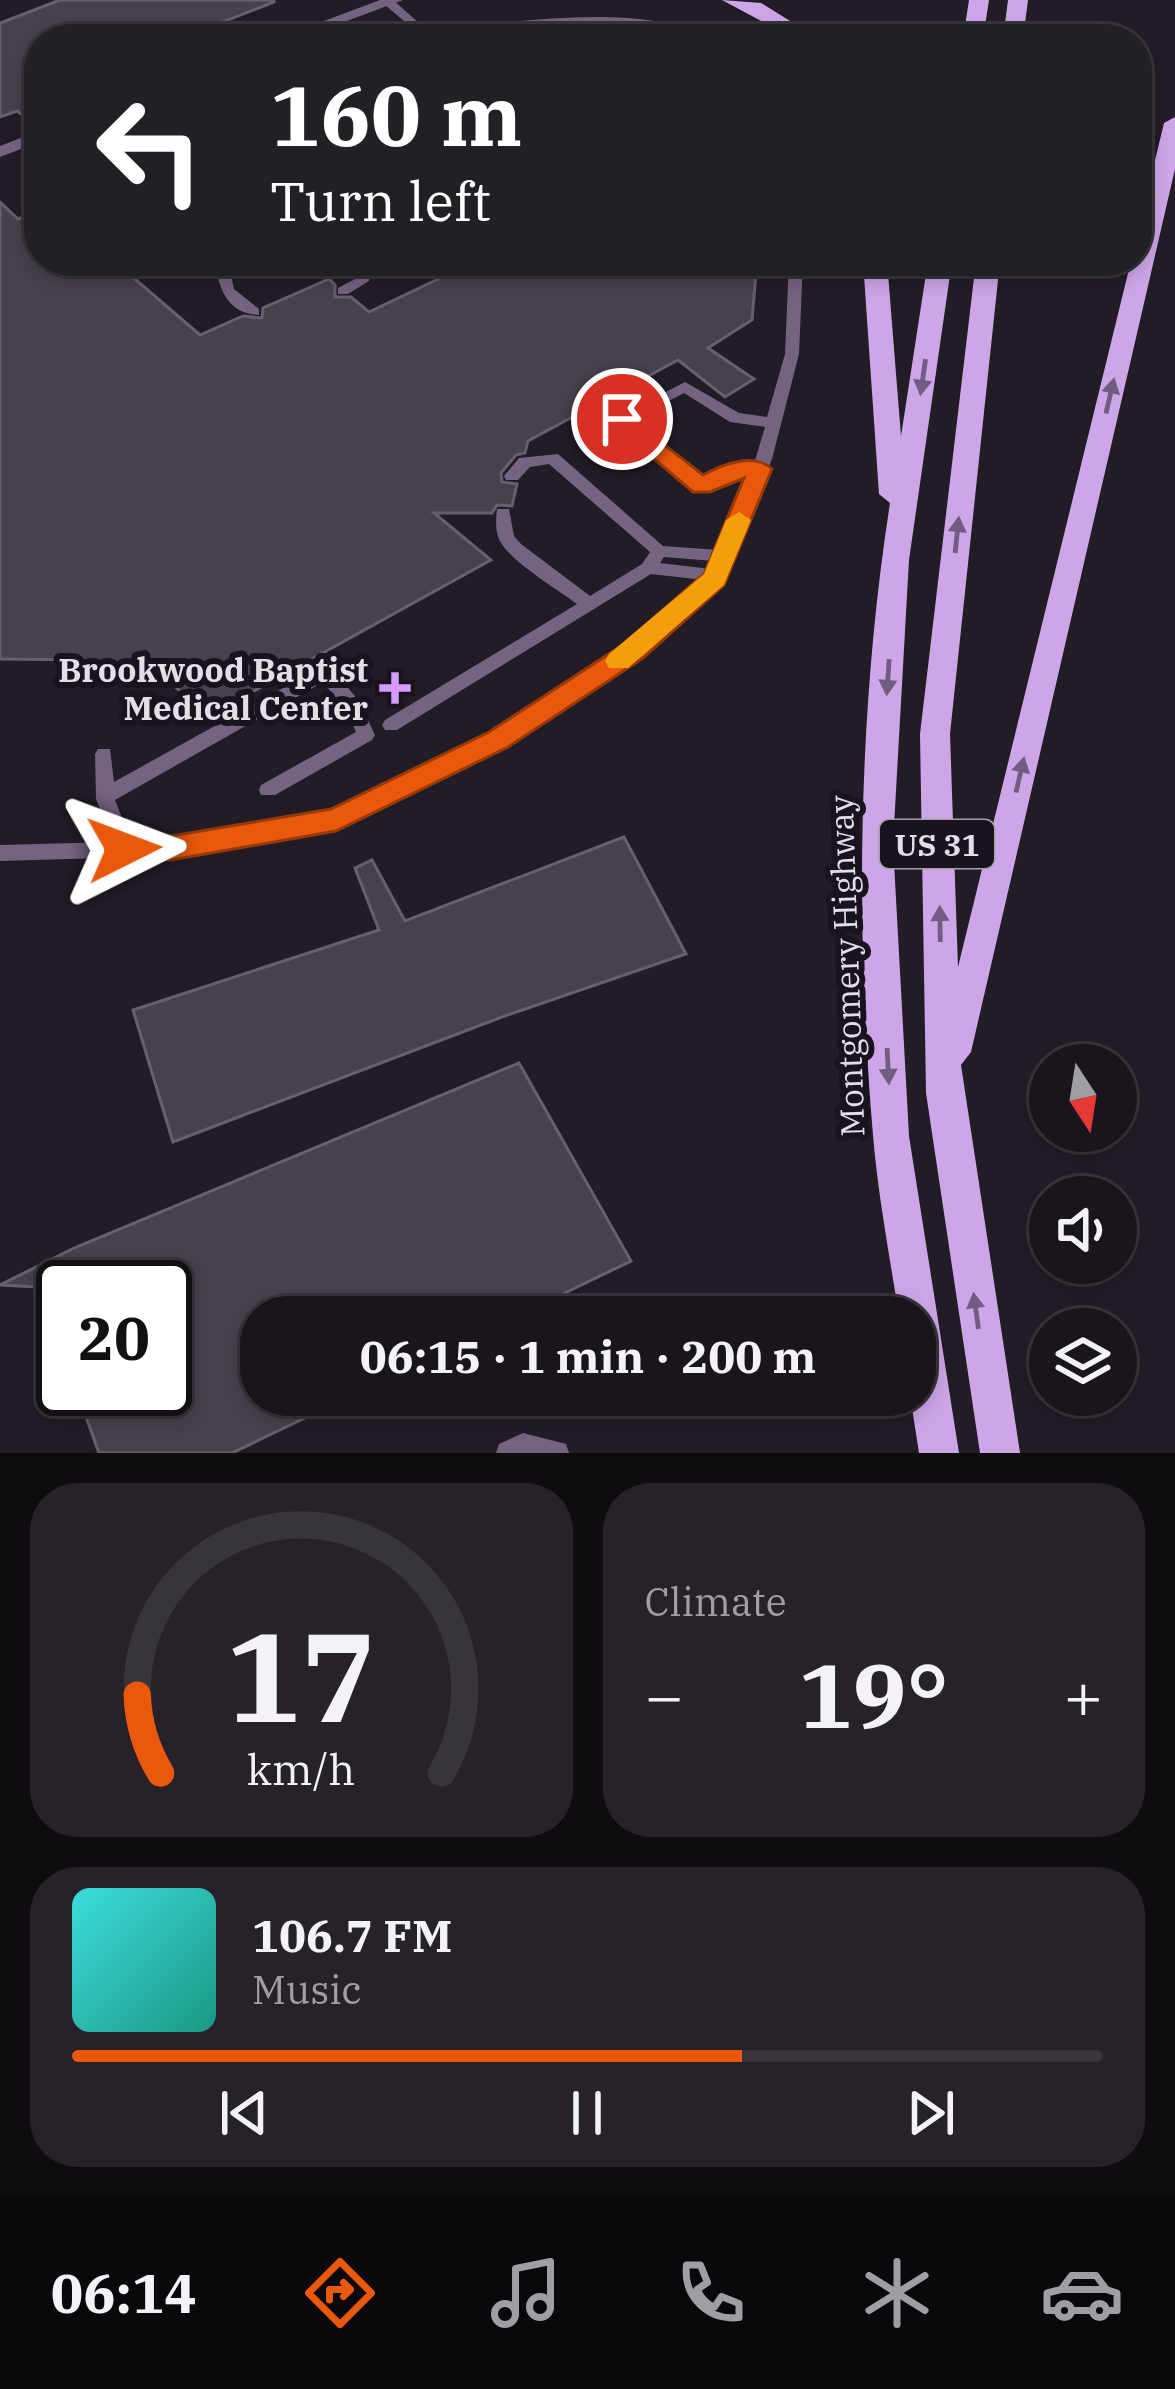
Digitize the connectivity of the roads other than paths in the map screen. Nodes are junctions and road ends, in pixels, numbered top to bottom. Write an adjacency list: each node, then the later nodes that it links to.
1 (733, 0): 8 (main road)
2 (392, 1): 4 (street); 5 (lane)
3 (802, 14): 9 (main road)
4 (327, 24)
5 (414, 24)
6 (552, 24): 7 (lane)
7 (667, 24)
8 (785, 24)
9 (806, 24)
10 (1175, 123): 11 (main road, one-way to 10)
11 (1152, 220)
12 (224, 276): 20 (lane)
13 (363, 276): 19 (lane)
14 (795, 276): 21 (lane)
15 (876, 276): 27 (main road)
16 (938, 276): 27 (main road, Montgomery Highway / US 31, one-way to 27)
17 (986, 276): 36 (main road, US 31, one-way to 17)
18 (1139, 276): 36 (main road, one-way to 18)
19 (344, 291)
20 (254, 312)
21 (774, 423): 22 (lane); 22 (lane)
22 (760, 469): 25 (lane)
23 (512, 476): 26 (lane)
24 (503, 513): 29 (lane)
25 (724, 556): 26 (lane); 28 (lane)
26 (654, 559): 28 (lane); 29 (lane)
27 (896, 560): 38 (main road, Montgomery Highway / US 31, one-way to 38)
28 (716, 574): 34 (lane)
29 (590, 605): 30 (lane)
30 (391, 725)
31 (104, 754): 33 (lane)
32 (268, 790): 33 (lane)
33 (105, 796): 34 (lane)
34 (124, 849): 35 (lane)
35 (0, 854)
36 (944, 1093): 37 (main road, US 31, one-way to 36)
37 (997, 1440)
38 (938, 1446)
39 (508, 1453): 40 (lane)
40 (557, 1453)

